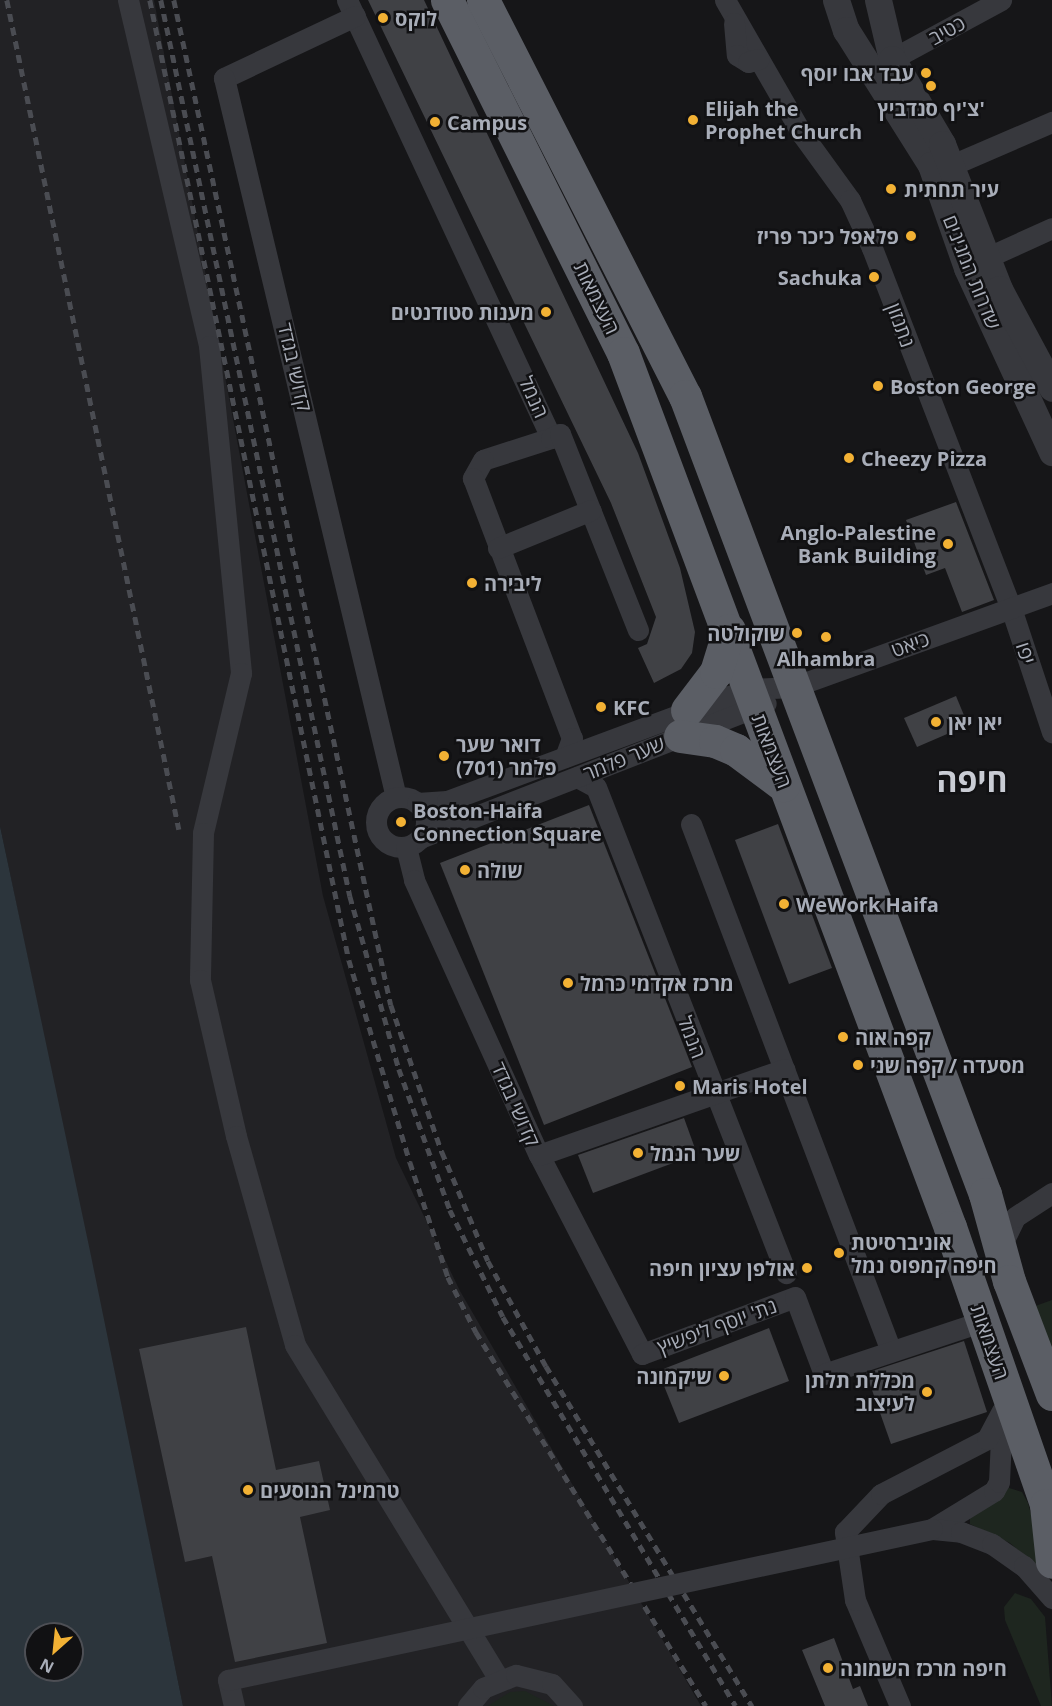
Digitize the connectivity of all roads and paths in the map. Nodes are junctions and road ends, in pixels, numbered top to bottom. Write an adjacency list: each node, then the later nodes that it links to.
1 (128, 0): 48 (street)
2 (447, 0): 22 (highway, העצמאות)
3 (483, 0): 23 (highway, העצמאות)
4 (837, 0): 16 (street, שדרות המגינים)
5 (878, 0): 9 (street, שדרות המגינים)
6 (1001, 0): 9 (street, כטיב)
7 (351, 8): 15 (street, הנמל); 29 (street, קדושי בגדד)
8 (729, 8): 20 (street, נתנזון)
9 (892, 59): 11 (street, שדרות המגינים)
10 (1052, 122): 11 (street)
11 (952, 165): 13 (street, שדרות המגינים)
12 (1052, 228): 13 (street)
13 (987, 258): 14 (street, שדרות המגינים)
14 (1052, 388)
15 (551, 438): 17 (street); 18 (street, הנמל)
16 (1052, 452)
17 (591, 510): 18 (street); 21 (street)
18 (498, 548): 26 (street, הנמל)
19 (1052, 593): 20 (street, כיאט)
20 (1011, 608): 23 (street, כיאט); 25 (street, יפו)
21 (638, 630)
22 (729, 630): 23 (highway, העצמאות); 24 (highway)
23 (766, 693): 24 (street, שער פלמר); 28 (highway, העצמאות); 37 (highway, העצמאות)
24 (683, 723): 26 (street, שער פלמר); 27 (street, שער פלמר); 28 (highway)
25 (1052, 732)
26 (565, 757): 30 (street, שער פלמר)
27 (577, 777): 32 (street, שער פלמר); 34 (street, הנמל)
28 (786, 788): 39 (highway, העצמאות)
29 (396, 797): 30 (street); 32 (street)
30 (417, 803): 32 (street)
31 (691, 824): 33 (street)
32 (413, 842): 35 (street, קדושי בגדד)
33 (784, 1069): 34 (street); 40 (street)
34 (713, 1093): 35 (street); 38 (street, הנמל)
35 (539, 1155): 41 (street, קדושי בגדד)
36 (1052, 1193): 37 (street)
37 (1000, 1254): 42 (highway, העצמאות)
38 (786, 1273)
39 (984, 1321): 40 (street, נת' יוסף ליפשיץ); 43 (highway, העצמאות)
40 (891, 1351): 41 (street, נת' יוסף ליפשיץ)
41 (642, 1354)
42 (1052, 1394)
43 (1004, 1399): 44 (highway, העצמאות); 45 (street); 52 (street)
44 (1049, 1514): 46 (highway, העצמאות)
45 (932, 1529): 47 (street); 49 (street, bridge)
46 (1052, 1562)
47 (1052, 1598)
48 (499, 1679): 50 (street); 51 (street)
49 (234, 1706)
50 (468, 1706)
51 (572, 1706)
52 (900, 1706)

